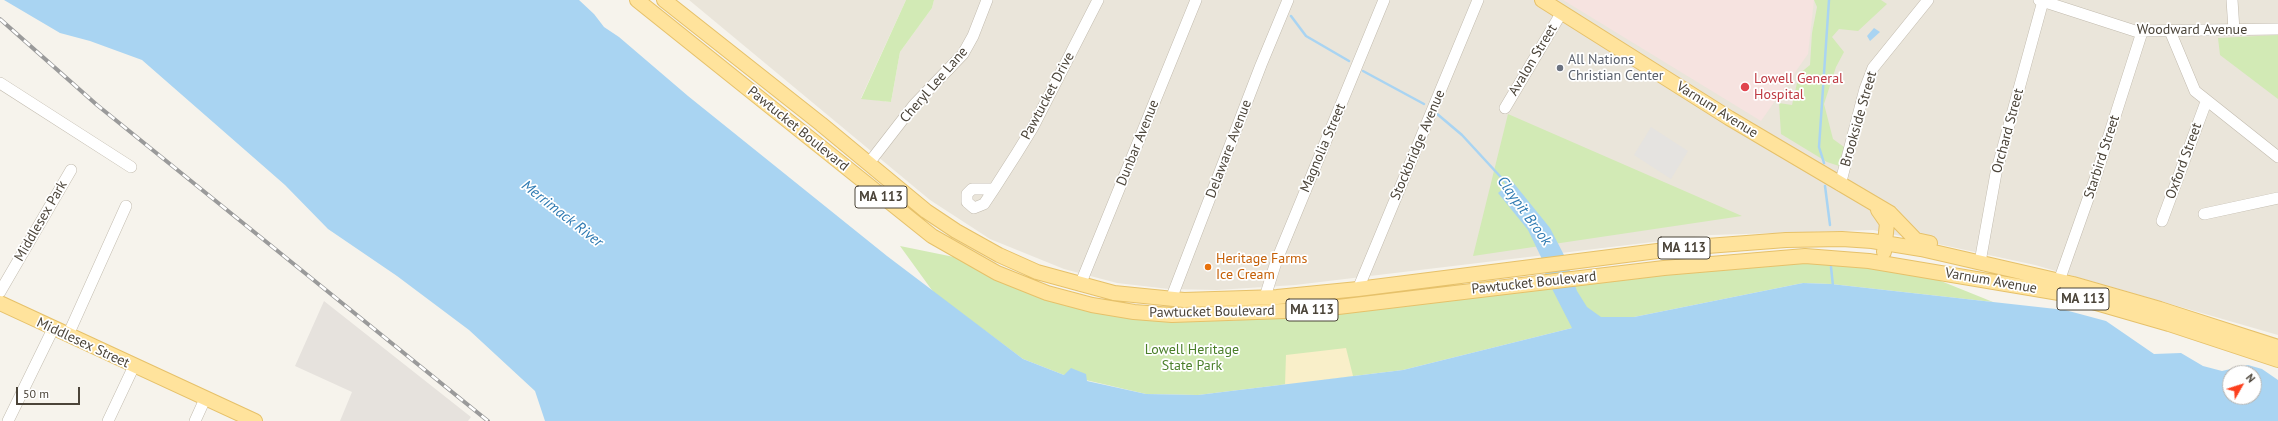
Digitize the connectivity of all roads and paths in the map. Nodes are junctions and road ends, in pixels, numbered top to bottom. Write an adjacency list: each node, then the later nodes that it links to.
1 (637, 0): 35 (main road, Pawtucket Boulevard / MA 113)
2 (664, 0): 22 (main road, Pawtucket Boulevard / MA 113)
3 (987, 0): 22 (street, Cheryl Lee Lane)
4 (1098, 0): 26 (street, Pawtucket Drive)
5 (1196, 0): 37 (street, Dunbar Avenue)
6 (1288, 0): 41 (street, Delaware Avenue)
7 (1384, 0): 40 (street, Magnolia Street)
8 (1478, 0): 38 (street, Stockbridge Avenue)
9 (1542, 0): 13 (main road, Varnum Avenue)
10 (1928, 0): 25 (street, Brookside Street)
11 (2041, 0): 17 (street, Woodward Avenue); 34 (street, Orchard Street)
12 (2232, 0): 15 (street)
13 (1562, 12): 20 (street, Avalon Street); 25 (main road, Varnum Avenue)
14 (2278, 29): 15 (street, Woodward Avenue)
15 (2234, 30): 16 (street, Woodward Avenue)
16 (2170, 31): 17 (street, Woodward Avenue); 19 (street)
17 (2142, 32): 36 (street, Starbird Street)
18 (0, 83): 23 (street)
19 (2206, 102): 21 (street); 31 (street, Oxford Street)
20 (1504, 108)
21 (2278, 157)
22 (869, 162): 37 (main road, Pawtucket Boulevard / MA 113)
23 (131, 167)
24 (70, 170): 39 (street, Middlesex Park)
25 (1840, 185): 28 (main road, Varnum Avenue)
26 (994, 189)
27 (2278, 198): 30 (street)
28 (1872, 204): 32 (main road, Varnum Avenue); 33 (main road, Varnum Avenue)
29 (126, 206): 44 (street)
30 (2204, 214)
31 (2162, 221)
32 (1900, 224): 33 (main road); 34 (main road, Varnum Avenue)
33 (1886, 244): 34 (main road, Varnum Avenue / MA 113); 35 (main road, Varnum Avenue); 38 (main road, Pawtucket Boulevard / MA 113)
34 (1980, 262): 36 (main road, Varnum Avenue / MA 113)
35 (1883, 263): 46 (main road, Varnum Avenue / MA 113)
36 (2059, 281): 45 (main road, Varnum Avenue / MA 113)
37 (1080, 285): 41 (main road, Pawtucket Boulevard / MA 113)
38 (1358, 289): 40 (main road, Pawtucket Boulevard / MA 113)
39 (0, 292)
40 (1266, 297): 41 (main road, Pawtucket Boulevard / MA 113)
41 (1171, 299)
42 (0, 303): 43 (main road, Middlesex Street)
43 (53, 329): 44 (main road, Middlesex Street); 49 (street)
44 (68, 336): 47 (main road, Middlesex Street)
45 (2278, 347)
46 (2278, 360)
47 (134, 366): 48 (main road, Middlesex Street); 50 (street)
48 (206, 399): 51 (street); 52 (main road, Middlesex Street)
49 (8, 421)
50 (108, 421)
51 (195, 421)
52 (255, 421)

